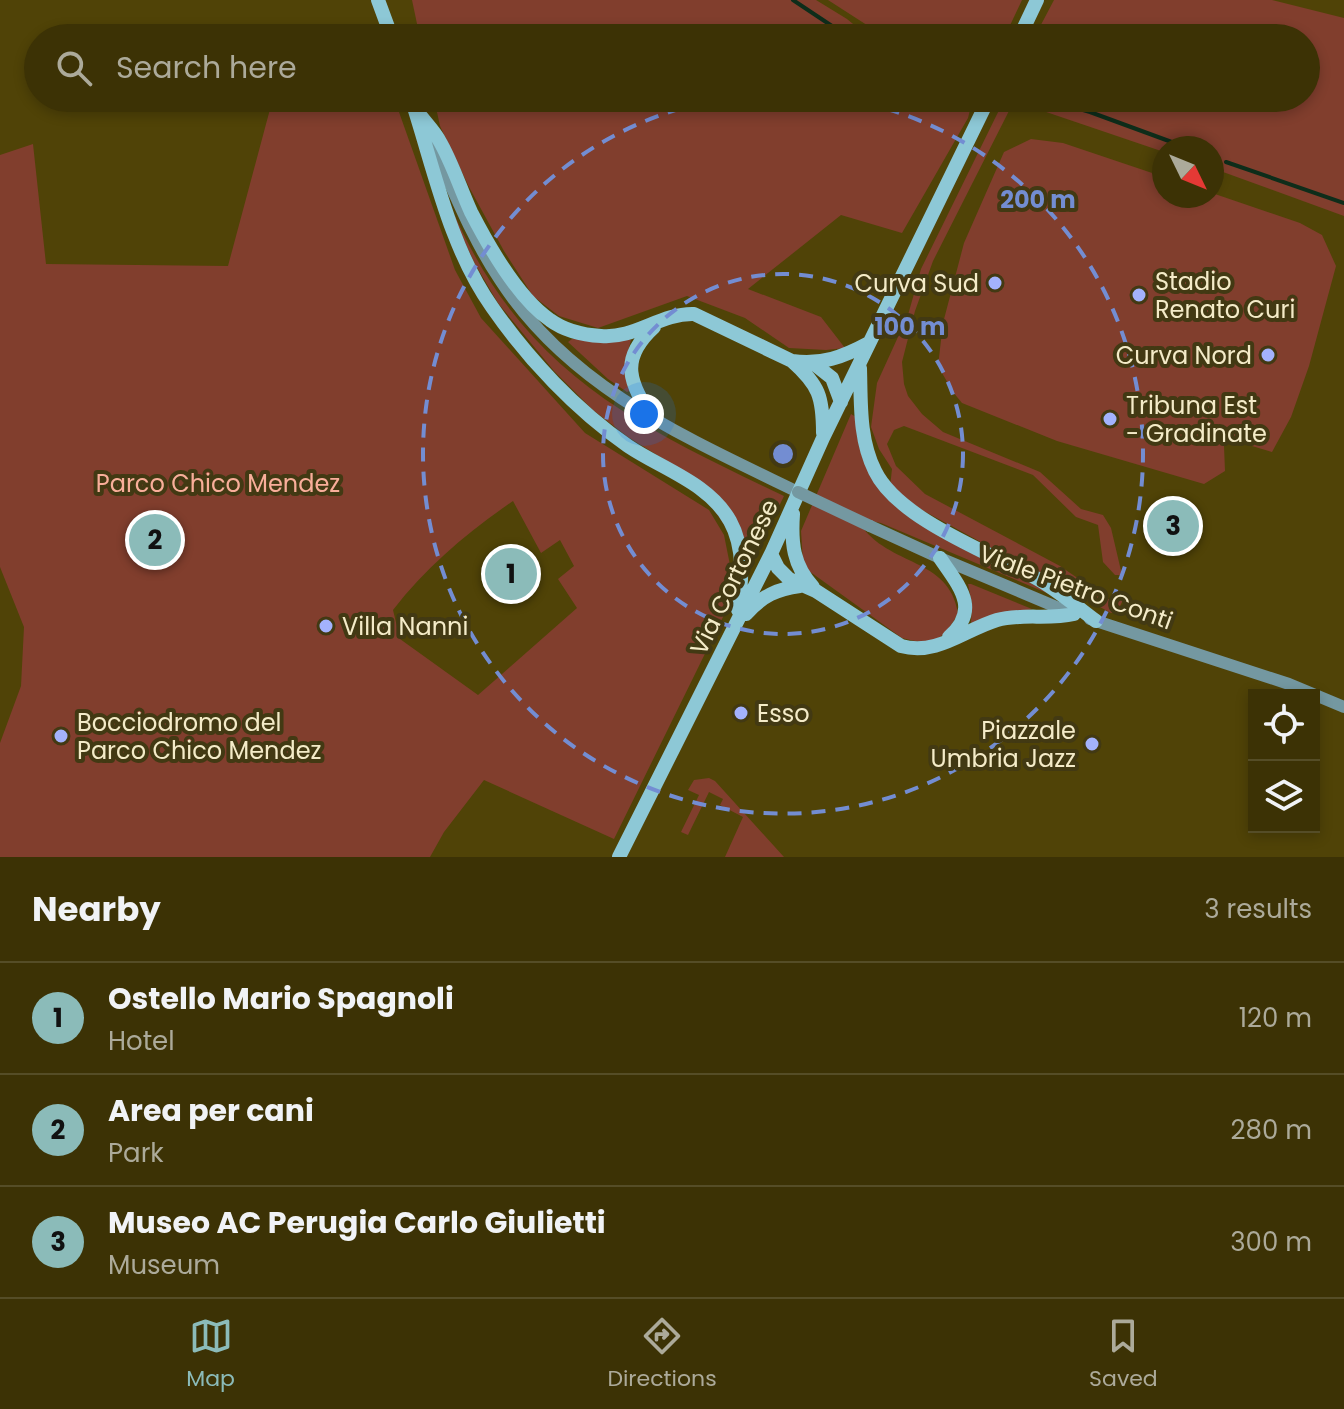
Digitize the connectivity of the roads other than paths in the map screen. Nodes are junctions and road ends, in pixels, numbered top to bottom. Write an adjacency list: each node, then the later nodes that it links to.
1 (378, 0): 3 (main road)
2 (1037, 0): 4 (main road)
3 (387, 24)
4 (1026, 24)
5 (416, 112): 24 (main road)
6 (417, 112): 15 (street, Viale Pietro Conti)
7 (419, 112): 9 (main road)
8 (982, 112): 10 (main road, Via Cortonese)
9 (667, 316): 11 (main road); 15 (main road)
10 (869, 343): 12 (main road); 13 (main road, Via Cortonese)
11 (792, 361): 12 (main road); 16 (main road)
12 (813, 363): 14 (main road)
13 (860, 363): 14 (main road, Via Cortonese); 23 (main road)
14 (841, 402): 16 (main road, Via Cortonese)
15 (653, 419): 19 (street, Viale Pietro Conti, bridge)
16 (823, 438): 17 (main road, Via Cortonese)
17 (793, 508): 18 (main road, Via Cortonese); 21 (main road)
18 (771, 554): 20 (main road); 24 (main road, Via Cortonese)
19 (940, 558): 22 (street, Viale Pietro Conti); 25 (main road)
20 (800, 586): 21 (main road); 24 (main road)
21 (816, 591): 25 (main road)
22 (1074, 614): 23 (street, Viale Pietro Conti); 25 (main road)
23 (1096, 621): 26 (street, Viale Pietro Conti)
24 (735, 626): 27 (main road, Via Cortonese)
25 (940, 646)
26 (1344, 707)
27 (619, 857)

